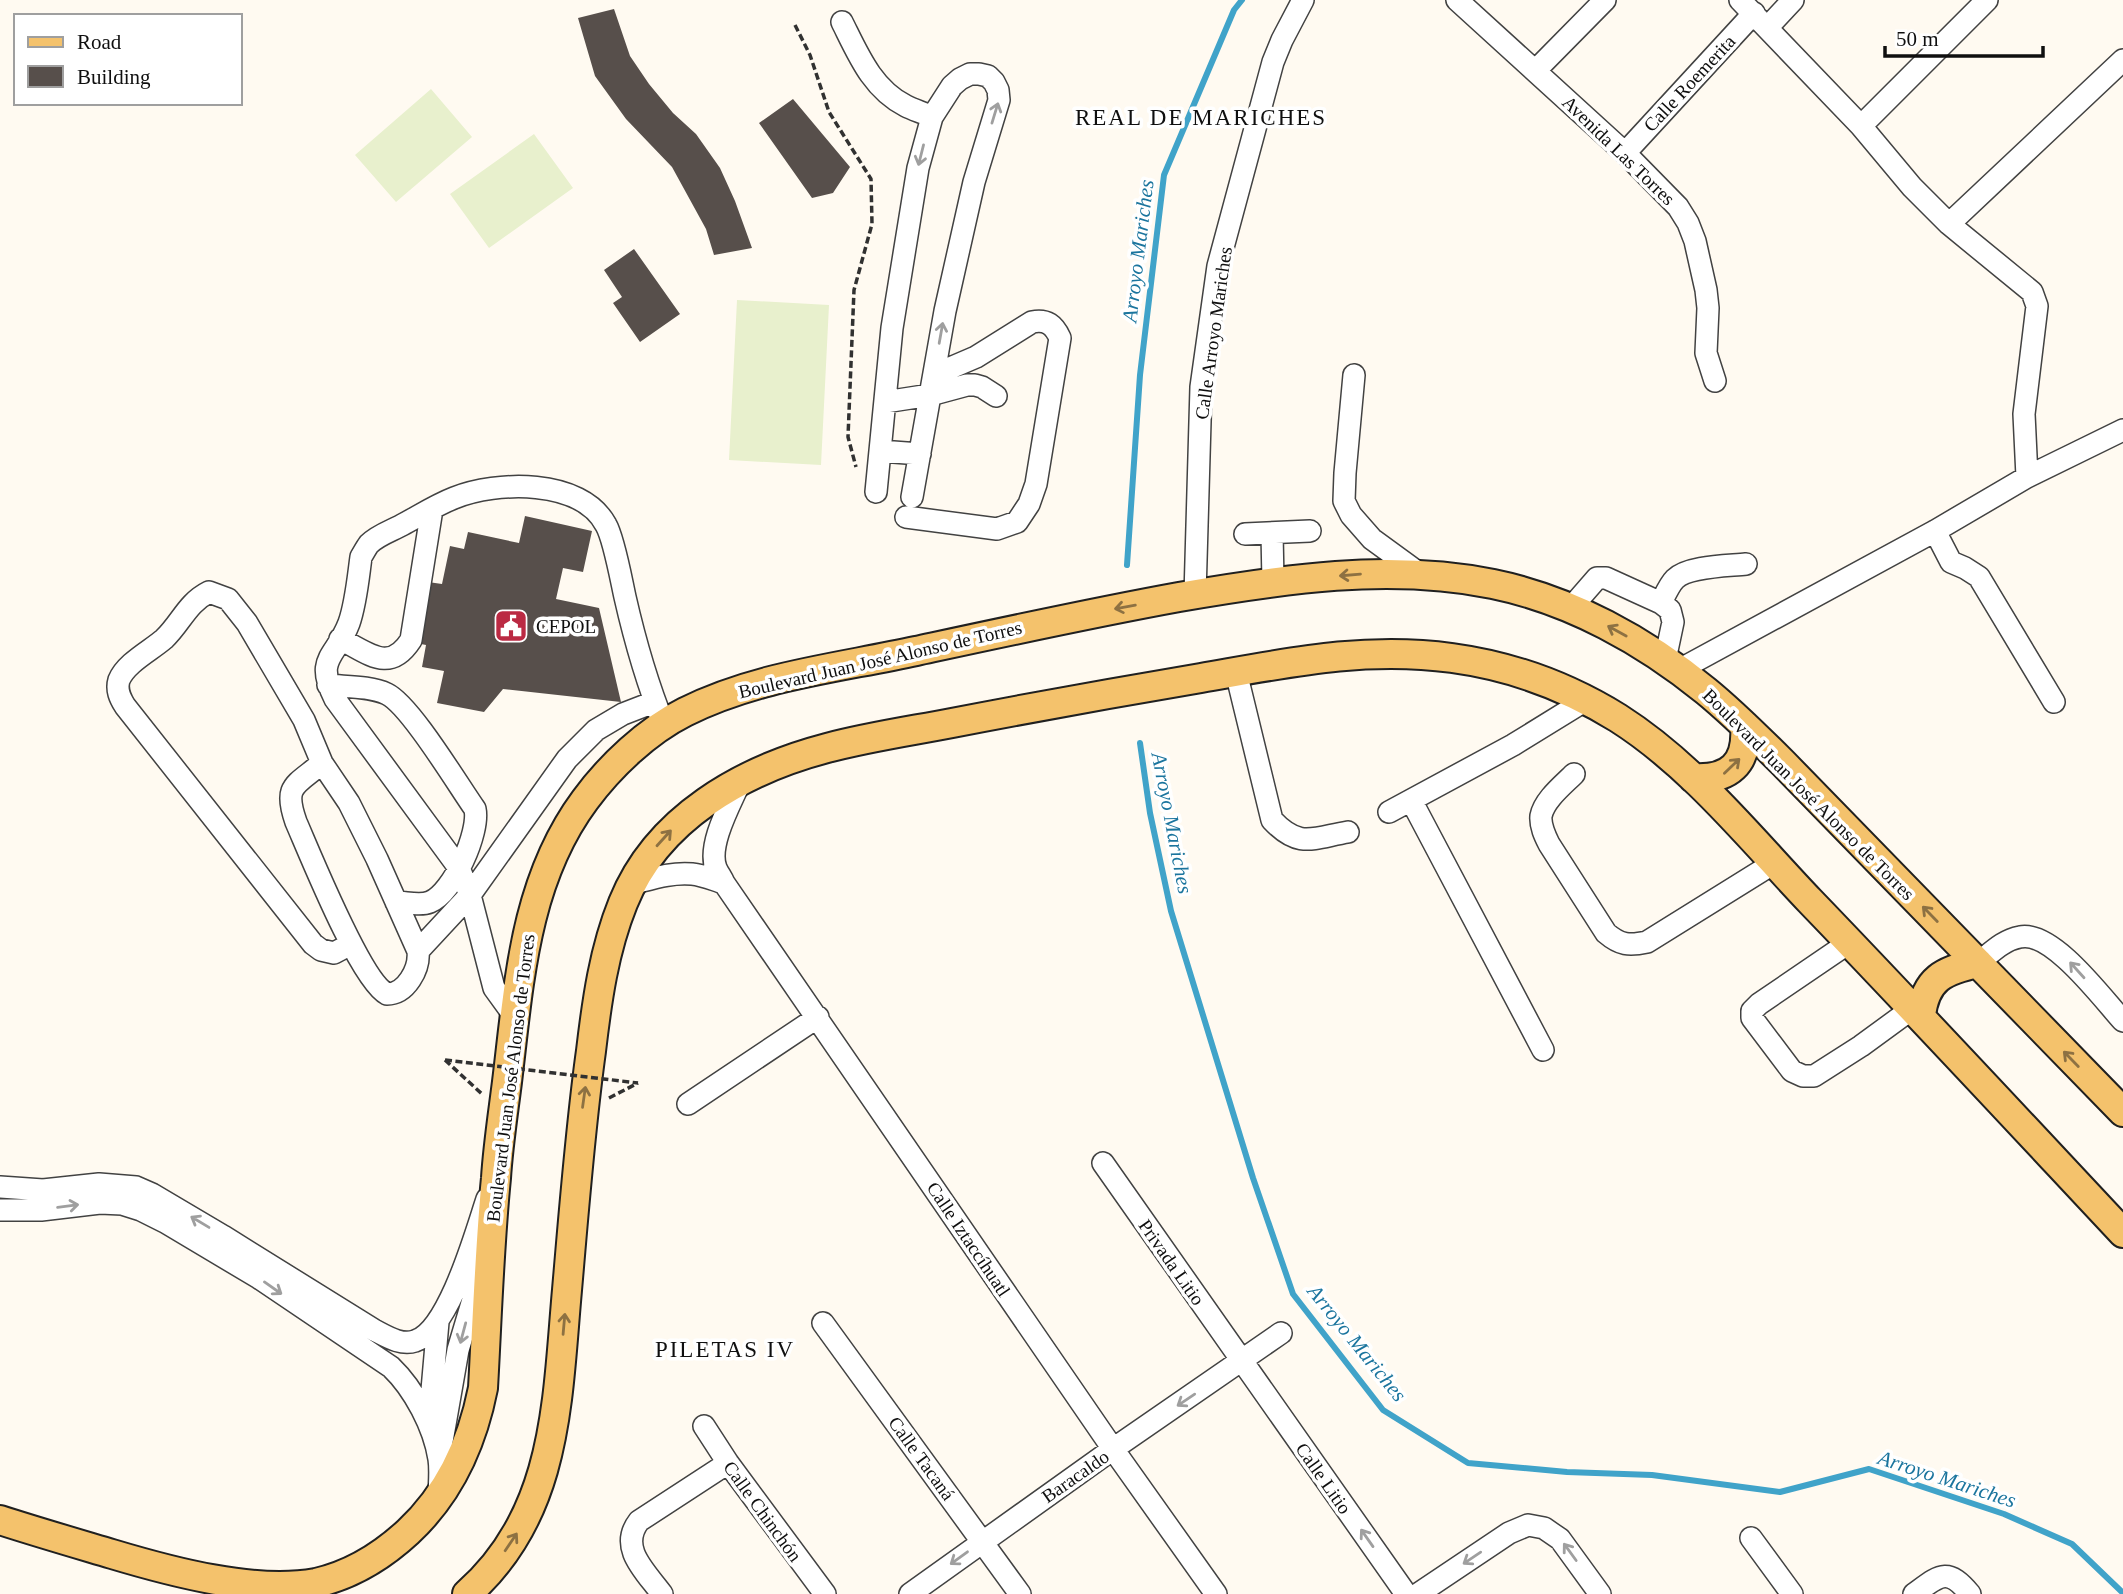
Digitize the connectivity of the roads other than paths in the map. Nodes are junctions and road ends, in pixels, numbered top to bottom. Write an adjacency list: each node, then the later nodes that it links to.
1 (1303, 0): 32 (street, Calle Arroyo Mariches)
2 (1457, 0): 9 (street, Avenida Las Torres)
3 (1605, 0): 9 (street)
4 (1793, 0): 6 (street, Calle Roemerita)
5 (1987, 0): 11 (street)
6 (1754, 14): 11 (street); 12 (street, Calle Roemerita)
7 (842, 22): 10 (street)
8 (2123, 60): 13 (street)
9 (1535, 71): 12 (street, Avenida Las Torres)
10 (932, 117): 16 (street, one-way to 10); 18 (street, one-way to 18)
11 (1861, 127): 13 (street)
12 (1625, 153): 15 (street, Avenida Las Torres)
13 (1949, 224): 22 (street)
14 (1354, 374): 30 (street)
15 (1715, 381)
16 (932, 385): 17 (street); 18 (street); 21 (street); 21 (street)
17 (996, 396)
18 (885, 402): 20 (street)
19 (2123, 430): 22 (street)
20 (880, 451): 21 (street); 23 (street)
21 (920, 454)
22 (2027, 477): 25 (street)
23 (876, 492)
24 (432, 509): 35 (street); 35 (street); 41 (street)
25 (1935, 530): 36 (street); 40 (street)
26 (1310, 531): 27 (street)
27 (1272, 533): 28 (street); 31 (street)
28 (1245, 534)
29 (1746, 564): 33 (street)
30 (1420, 574): 31 (main road, Boulevard Juan José Alonso de Torres, one-way to 31); 34 (main road, Boulevard Juan José Alonso de Torres)
31 (1273, 582): 32 (main road, Boulevard Juan José Alonso de Torres)
32 (1195, 595): 41 (main road, Boulevard Juan José Alonso de Torres, one-way to 41)
33 (1661, 603): 34 (street); 36 (street)
34 (1570, 609): 36 (main road, Boulevard Juan José Alonso de Torres, one-way to 34)
35 (340, 639): 38 (street)
36 (1672, 665): 42 (main road, Boulevard Juan José Alonso de Torres)
37 (1236, 671): 39 (main road); 46 (main road); 49 (street)
38 (328, 685): 51 (street); 51 (street)
39 (1586, 700): 45 (main road); 47 (street)
40 (2054, 702)
41 (659, 713): 54 (street); 61 (main road, Boulevard Juan José Alonso de Torres)
42 (1745, 726): 45 (main road, one-way to 42); 59 (main road, Boulevard Juan José Alonso de Torres, one-way to 42)
43 (322, 763): 55 (street); 57 (street); 57 (street)
44 (1574, 774): 50 (street)
45 (1692, 778): 50 (main road)
46 (740, 782): 52 (street, Calle Iztaccíhuatl); 53 (main road, one-way to 46)
47 (1411, 800): 48 (street); 64 (street)
48 (1389, 812)
49 (1348, 832)
50 (1774, 863): 56 (main road)
51 (459, 868): 54 (street); 55 (street)
52 (724, 883): 53 (street); 62 (street, Calle Iztaccíhuatl)
53 (631, 884): 86 (main road, one-way to 53)
54 (470, 895): 58 (street); 61 (street)
55 (396, 902): 58 (street)
56 (1850, 942): 60 (main road); 60 (street)
57 (351, 944): 58 (street)
58 (418, 951)
59 (1978, 963): 60 (main road); 63 (street, one-way to 59); 66 (main road, Boulevard Juan José Alonso de Torres, one-way to 59)
60 (1917, 1012): 71 (main road)
61 (515, 1017): 68 (main road, Boulevard Juan José Alonso de Torres)
62 (818, 1017): 65 (street); 79 (street, Calle Iztaccíhuatl)
63 (2123, 1021)
64 (1543, 1050)
65 (688, 1104)
66 (2122, 1107)
67 (1103, 1163): 76 (street, Privada Litio)
68 (496, 1172): 72 (main road, Boulevard Juan José Alonso de Torres); 73 (street)
69 (0, 1186): 73 (street, one-way to 69)
70 (0, 1210): 77 (street, one-way to 77)
71 (2123, 1233)
72 (491, 1244): 80 (street, one-way to 80); 82 (main road, Boulevard Juan José Alonso de Torres)
73 (438, 1322): 77 (street)
74 (823, 1323): 85 (street, Calle Tacaná)
75 (1281, 1334): 76 (street, Baracaldo)
76 (1242, 1361): 79 (street, Baracaldo, one-way to 79); 92 (street, Calle Litio, one-way to 76)
77 (429, 1426): 80 (street)
78 (704, 1426): 81 (street, Calle Chinchón)
79 (1113, 1449): 85 (street, Baracaldo); 91 (street, Calle Iztaccíhuatl)
80 (439, 1459): 82 (street)
81 (728, 1463): 87 (street); 88 (street, Calle Chinchón)
82 (439, 1498): 83 (main road, Boulevard Juan José Alonso de Torres)
83 (0, 1520)
84 (1751, 1538): 95 (street)
85 (983, 1542): 89 (street, Baracaldo, one-way to 89); 90 (street, Calle Tacaná)
86 (467, 1594)
87 (662, 1594)
88 (825, 1594)
89 (910, 1594)
90 (1020, 1594)
91 (1216, 1594)
92 (1406, 1594)
93 (1418, 1594): 94 (street, one-way to 93)
94 (1600, 1594)
95 (1792, 1594)
96 (1914, 1594): 97 (street)
97 (1970, 1594)

